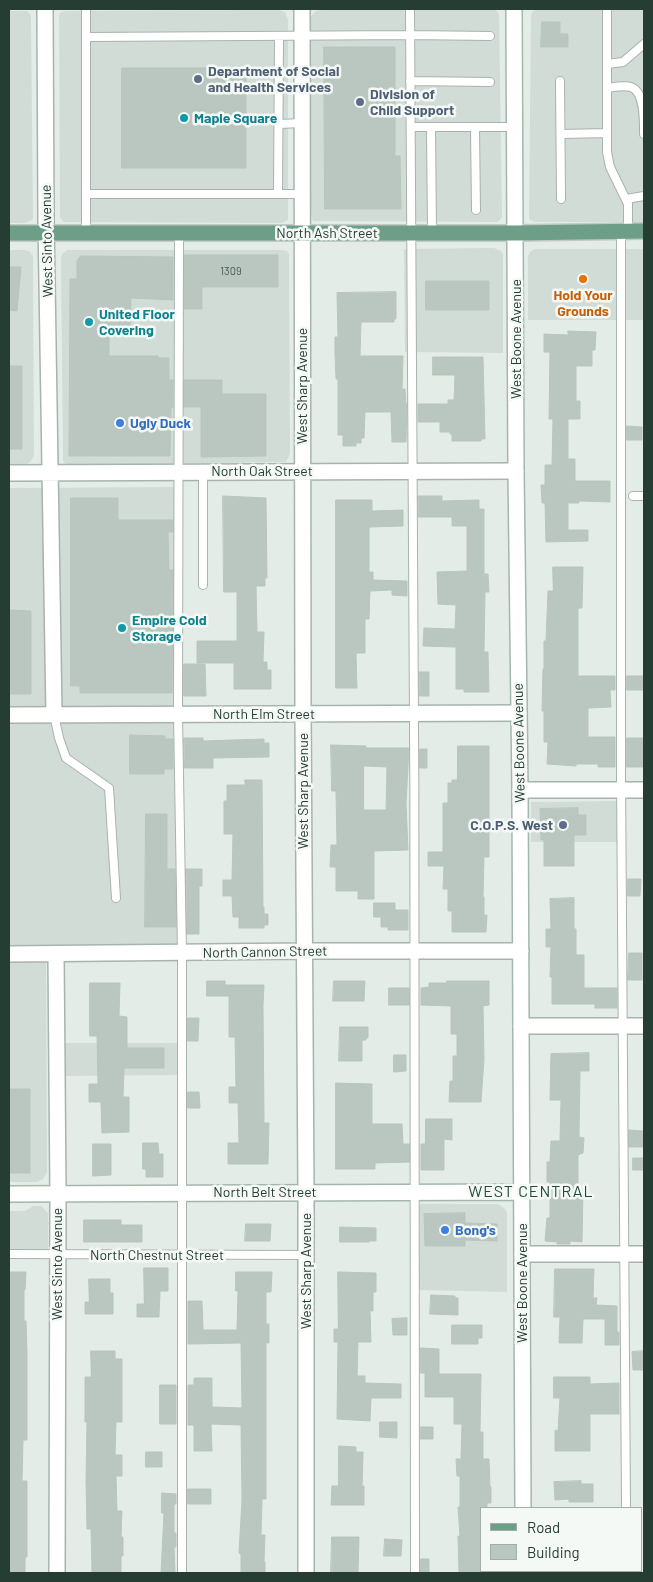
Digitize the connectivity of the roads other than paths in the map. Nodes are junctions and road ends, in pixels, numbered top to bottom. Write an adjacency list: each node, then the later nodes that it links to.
1 (45, 9): 37 (street, West Sinto Avenue)
2 (86, 9): 10 (lane)
3 (302, 9): 8 (street, West Sharp Avenue)
4 (410, 9): 7 (lane)
5 (514, 9): 23 (street, West Boone Avenue)
6 (607, 9): 13 (lane)
7 (410, 35): 8 (lane); 9 (lane); 14 (lane)
8 (302, 36): 11 (lane); 18 (street, West Sharp Avenue)
9 (490, 36)
10 (86, 37): 11 (lane); 27 (lane)
11 (278, 37): 19 (lane)
12 (644, 44): 13 (lane)
13 (607, 64): 17 (lane)
14 (410, 81): 16 (lane); 20 (lane)
15 (560, 81): 25 (lane)
16 (490, 82)
17 (607, 88): 24 (lane); 26 (lane)
18 (302, 123): 19 (lane); 29 (street, West Sharp Avenue)
19 (279, 124): 28 (lane)
20 (411, 127): 21 (lane); 41 (lane)
21 (430, 127): 22 (lane); 42 (lane)
22 (475, 127): 23 (lane); 33 (lane)
23 (515, 127): 43 (street, West Boone Avenue)
24 (607, 133): 25 (lane); 32 (lane)
25 (561, 134): 31 (lane)
26 (644, 134)
27 (86, 194): 28 (lane); 38 (lane)
28 (278, 194): 29 (lane)
29 (302, 194): 40 (street, West Sharp Avenue)
30 (644, 196): 32 (lane)
31 (561, 199)
32 (626, 199): 34 (lane)
33 (476, 210)
34 (624, 231): 35 (main road, North Ash Street); 43 (main road, North Ash Street); 61 (lane)
35 (644, 231)
36 (9, 233): 37 (main road, North Ash Street)
37 (47, 233): 38 (main road, North Ash Street); 48 (street, West Sinto Avenue)
38 (86, 233): 39 (main road, North Ash Street)
39 (179, 233): 40 (main road, North Ash Street); 49 (lane)
40 (302, 233): 41 (main road, North Ash Street); 45 (street, West Sharp Avenue)
41 (412, 233): 42 (main road, North Ash Street); 46 (lane)
42 (432, 233): 43 (main road, North Ash Street)
43 (516, 233): 47 (street, West Boone Avenue)
44 (204, 471): 45 (street, North Oak Street); 49 (street, North Oak Street); 53 (lane)
45 (302, 471): 46 (street, North Oak Street); 54 (street, West Sharp Avenue)
46 (414, 471): 47 (street, North Oak Street); 55 (lane)
47 (516, 471): 56 (street, West Boone Avenue)
48 (50, 472): 49 (street, North Oak Street); 50 (street, North Oak Street); 59 (street, West Sinto Avenue)
49 (178, 472): 57 (lane)
50 (9, 473)
51 (632, 496): 52 (lane)
52 (644, 496)
53 (204, 585)
54 (302, 713): 55 (street, North Elm Street); 57 (street, North Elm Street); 64 (street, West Sharp Avenue)
55 (414, 713): 56 (street, North Elm Street); 65 (lane)
56 (519, 713): 60 (street, West Boone Avenue)
57 (178, 714): 59 (street, North Elm Street); 69 (lane)
58 (9, 715): 59 (street, North Elm Street)
59 (54, 715): 63 (lane)
60 (520, 790): 61 (street); 66 (street, West Boone Avenue)
61 (622, 790): 62 (street); 71 (lane)
62 (644, 790)
63 (116, 898)
64 (304, 951): 65 (street, North Cannon Street); 69 (street, North Cannon Street); 73 (street, West Sharp Avenue)
65 (415, 951): 66 (street, North Cannon Street); 76 (lane)
66 (521, 951): 70 (street, West Boone Avenue)
67 (9, 954): 68 (street, North Cannon Street)
68 (56, 954): 69 (street, North Cannon Street); 78 (street, West Sinto Avenue)
69 (182, 954): 75 (lane)
70 (521, 1026): 71 (street); 74 (street, West Boone Avenue)
71 (624, 1026): 72 (street); 81 (lane)
72 (644, 1026)
73 (306, 1192): 75 (street, North Belt Street); 76 (street, North Belt Street); 84 (street, West Sharp Avenue)
74 (522, 1192): 76 (street, North Belt Street); 80 (street, West Boone Avenue)
75 (182, 1193): 78 (street, North Belt Street); 85 (lane)
76 (416, 1193): 91 (lane)
77 (9, 1194): 78 (street, North Belt Street)
78 (58, 1194): 83 (street, West Sinto Avenue)
79 (9, 1254): 83 (lane, North Chestnut Street)
80 (522, 1254): 81 (street); 86 (street, West Boone Avenue)
81 (625, 1254): 82 (street); 87 (lane)
82 (644, 1254)
83 (57, 1255): 85 (lane, North Chestnut Street); 88 (street, West Sinto Avenue)
84 (306, 1255): 85 (lane, North Chestnut Street); 90 (street, West Sharp Avenue)
85 (182, 1256): 89 (lane)
86 (523, 1507)
87 (626, 1507)
88 (57, 1573)
89 (182, 1573)
90 (306, 1573)
91 (415, 1573)

